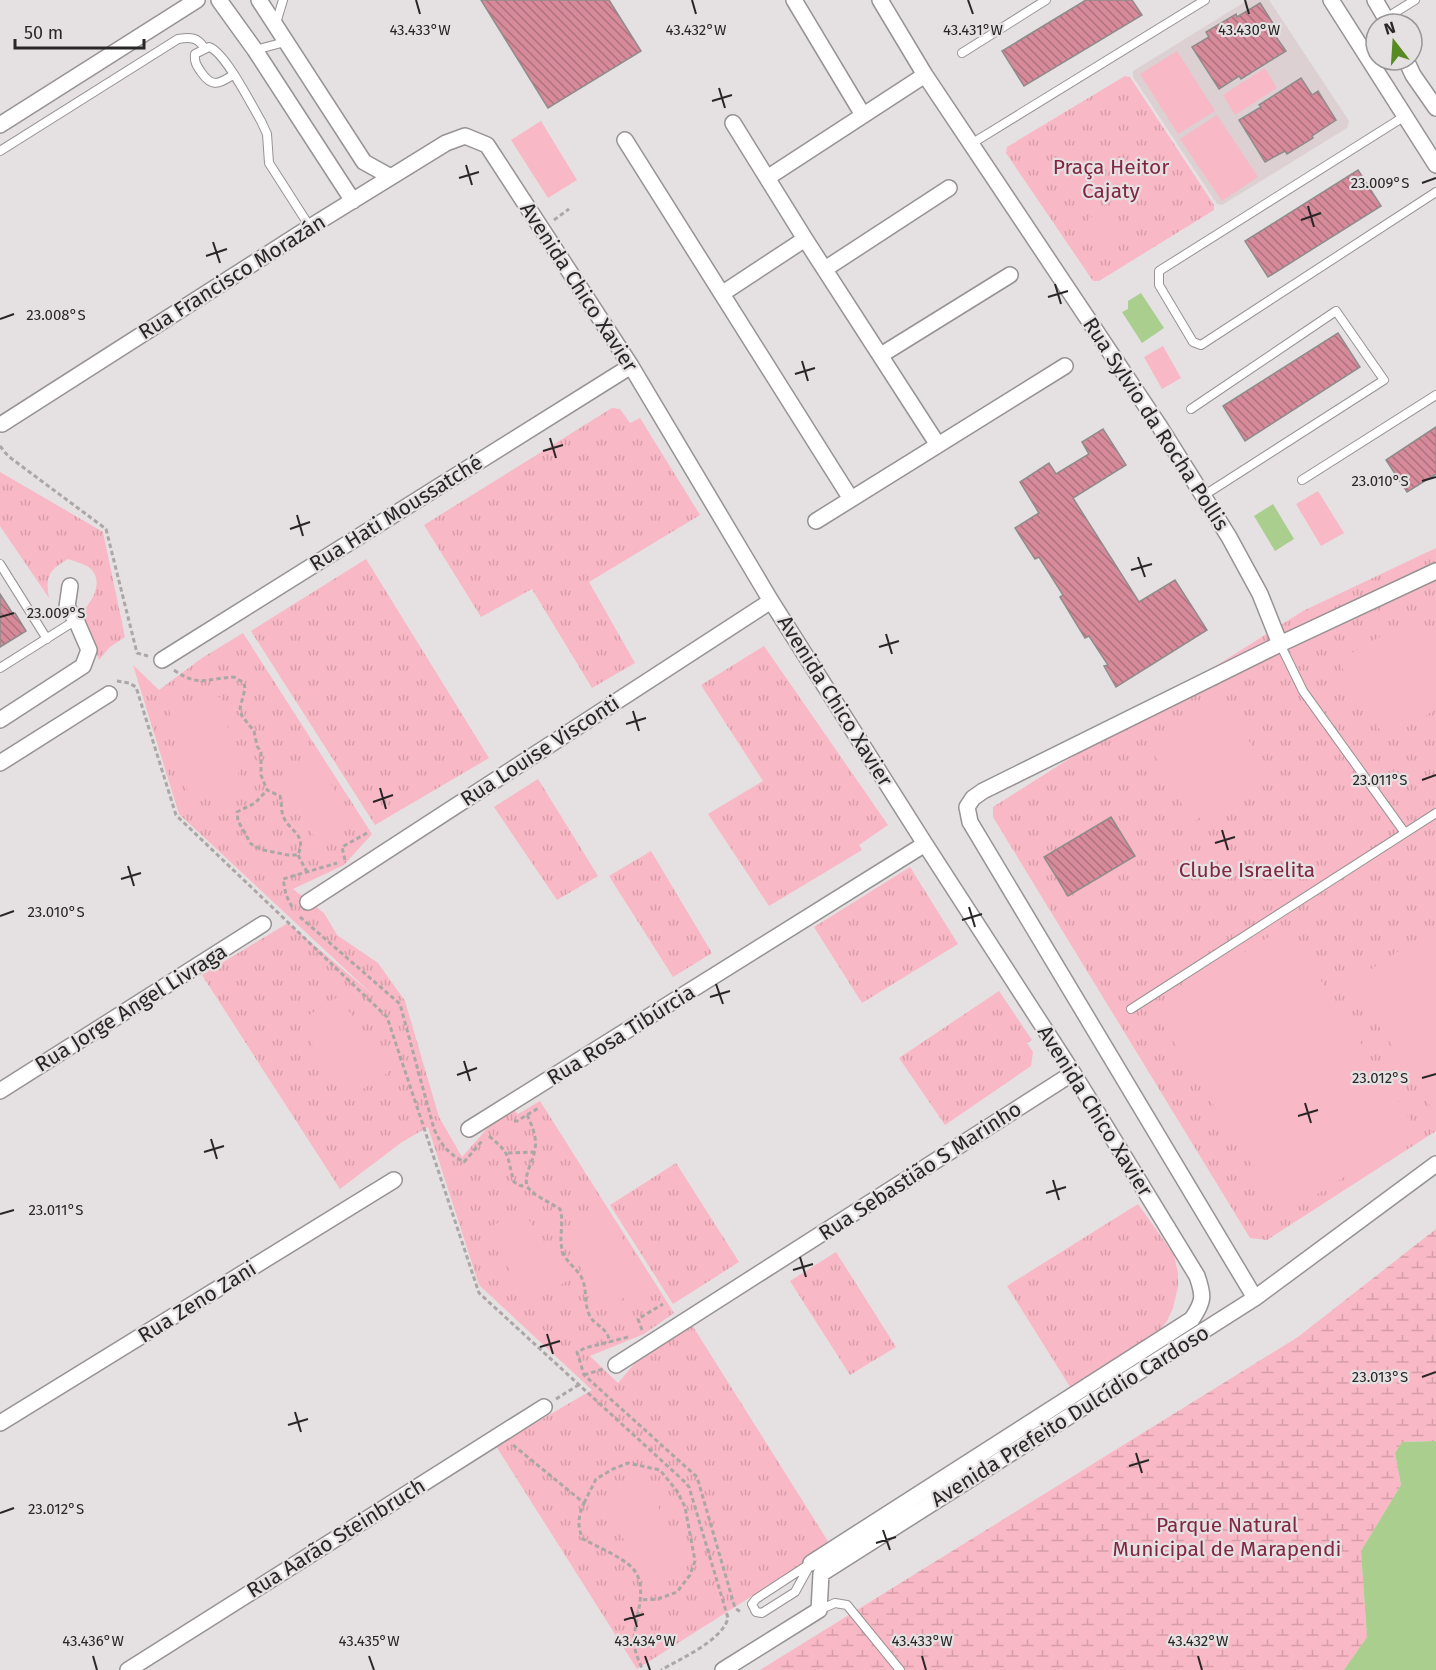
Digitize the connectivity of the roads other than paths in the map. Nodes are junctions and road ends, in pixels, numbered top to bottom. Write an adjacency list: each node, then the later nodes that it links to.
1 (197, 0): 24 (street)
2 (219, 0): 15 (street)
3 (260, 0): 12 (street)
4 (283, 0): 12 (lane)
5 (794, 0): 21 (street)
6 (880, 0): 19 (street, Rua Sylvio da Rocha Pollis)
7 (1046, 0): 16 (lane)
8 (1205, 0): 27 (lane)
9 (1330, 0): 22 (street)
10 (1415, 0): 11 (lane)
11 (1400, 12)
12 (276, 25): 13 (street)
13 (285, 42): 15 (lane); 30 (street)
14 (204, 48): 18 (lane); 18 (lane); 28 (lane)
15 (255, 50): 34 (street)
16 (962, 52)
17 (1412, 72): 20 (street)
18 (233, 75): 35 (lane)
19 (925, 75): 21 (street); 27 (street, Rua Sylvio da Rocha Pollis)
20 (1436, 108)
21 (863, 115): 31 (street)
22 (1405, 116): 29 (street); 33 (lane)
23 (733, 123): 31 (street)
24 (0, 125)
25 (465, 136): 30 (street, Rua Francisco Morazán); 41 (street, Avenida Chico Xavier)
26 (625, 140): 39 (street)
27 (971, 144): 48 (street, Rua Sylvio da Rocha Pollis)
28 (0, 150)
29 (1436, 165)
30 (391, 177): 34 (street, Rua Francisco Morazán)
31 (767, 177): 36 (street)
32 (949, 188): 37 (street)
33 (1436, 192)
34 (353, 201): 35 (street, Rua Francisco Morazán)
35 (310, 227): 45 (street, Rua Francisco Morazán)
36 (805, 239): 37 (street); 39 (street)
37 (825, 269): 40 (street)
38 (1010, 275): 40 (street)
39 (723, 293): 49 (street)
40 (881, 355): 46 (street)
41 (631, 366): 54 (street, Avenida Chico Xavier); 58 (street, Rua Hati Moussatché)
42 (1065, 366): 46 (street)
43 (1436, 395): 47 (lane)
44 (1191, 409): 48 (lane)
45 (2, 424)
46 (938, 445): 49 (street)
47 (1302, 480)
48 (1203, 496): 57 (street, Rua Sylvio da Rocha Pollis)
49 (851, 499): 50 (street)
50 (816, 521)
51 (0, 564): 56 (lane)
52 (1436, 572): 57 (street)
53 (70, 586): 55 (street)
54 (771, 601): 65 (street, Avenida Chico Xavier); 66 (street, Rua Louise Visconti)
55 (76, 620): 56 (lane); 61 (street)
56 (47, 639): 59 (lane)
57 (1280, 644): 64 (lane); 75 (street, Avenida Chico Xavier)
58 (162, 660)
59 (0, 668)
60 (109, 694): 62 (street)
61 (0, 720)
62 (0, 763)
63 (1436, 813): 64 (lane)
64 (1405, 833): 68 (lane)
65 (925, 844): 69 (street, Avenida Chico Xavier); 71 (street, Rua Rosa Tibúrcia)
66 (308, 902)
67 (263, 924): 70 (street, Rua Jorge Angel Livraga)
68 (1131, 1009)
69 (1073, 1073): 74 (street, Avenida Chico Xavier); 76 (street, Rua Sebastião S Marinho)
70 (0, 1091)
71 (469, 1130)
72 (1436, 1164): 75 (street, Avenida Prefeito Dulcídio Cardoso)
73 (393, 1180): 78 (street, Rua Zeno Zani)
74 (1197, 1276): 79 (street, Avenida Prefeito Dulcídio Cardoso)
75 (1256, 1298): 80 (street, Avenida Prefeito Dulcídio Cardoso)
76 (616, 1365)
77 (544, 1407): 81 (street, Rua Aarão Steinbruch)
78 (0, 1423)
79 (811, 1563): 79 (lane)
80 (819, 1610): 82 (street); 83 (lane)
81 (128, 1670)
82 (723, 1670)
83 (900, 1670)

